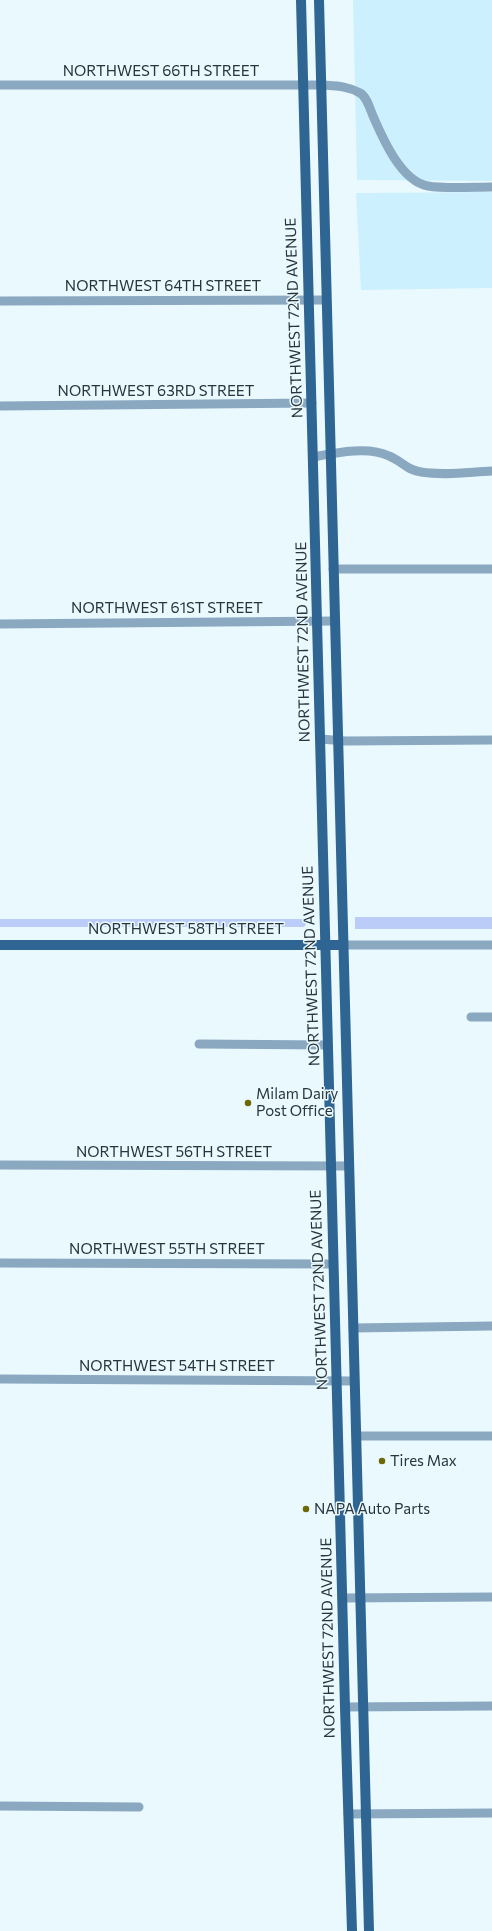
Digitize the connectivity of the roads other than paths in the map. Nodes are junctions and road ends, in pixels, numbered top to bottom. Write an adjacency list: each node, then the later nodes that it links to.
1 (302, 0): 4 (main road, NORTHWEST 72ND AVENUE)
2 (319, 0): 5 (main road, NORTHWEST 72ND AVENUE)
3 (0, 85): 4 (street, NORTHWEST 66TH STREET)
4 (303, 85): 5 (street, NORTHWEST 66TH STREET); 7 (main road, NORTHWEST 72ND AVENUE)
5 (322, 85): 6 (street, NORTHWEST 66TH STREET); 8 (main road, NORTHWEST 72ND AVENUE)
6 (492, 187)
7 (309, 300): 8 (street, NORTHWEST 64TH STREET); 9 (street, NORTHWEST 64TH STREET); 10 (main road, NORTHWEST 72ND AVENUE)
8 (326, 300): 12 (main road, NORTHWEST 72ND AVENUE)
9 (0, 301)
10 (312, 403): 11 (street, NORTHWEST 63RD STREET); 13 (main road, NORTHWEST 72ND AVENUE)
11 (0, 406)
12 (330, 454): 13 (street); 14 (street); 15 (main road, NORTHWEST 72ND AVENUE)
13 (313, 457): 17 (main road, NORTHWEST 72ND AVENUE)
14 (492, 472)
15 (333, 569): 16 (street); 18 (main road, NORTHWEST 72ND AVENUE)
16 (492, 569)
17 (317, 621): 18 (street, NORTHWEST 61ST STREET); 19 (street, NORTHWEST 61ST STREET); 20 (main road, NORTHWEST 72ND AVENUE)
18 (334, 621): 21 (main road, NORTHWEST 72ND AVENUE)
19 (0, 624)
20 (320, 739): 21 (street); 24 (main road, NORTHWEST 72ND AVENUE)
21 (337, 740): 22 (street); 25 (main road, NORTHWEST 72ND AVENUE)
22 (492, 740)
23 (0, 945): 24 (main road, NORTHWEST 58TH STREET)
24 (325, 945): 25 (main road, NORTHWEST 58TH STREET); 30 (main road, NORTHWEST 72ND AVENUE)
25 (343, 945): 26 (street, NORTHWEST 58TH STREET); 33 (main road, NORTHWEST 72ND AVENUE)
26 (492, 945)
27 (472, 1017): 28 (street)
28 (492, 1017)
29 (199, 1044): 30 (street)
30 (328, 1045): 32 (main road, NORTHWEST 72ND AVENUE)
31 (0, 1165): 32 (street, NORTHWEST 56TH STREET)
32 (331, 1166): 33 (street, NORTHWEST 56TH STREET); 35 (main road, NORTHWEST 72ND AVENUE)
33 (349, 1166): 37 (main road, NORTHWEST 72ND AVENUE)
34 (0, 1262): 35 (street, NORTHWEST 55TH STREET)
35 (333, 1264): 39 (main road, NORTHWEST 72ND AVENUE)
36 (492, 1326): 37 (street)
37 (353, 1328): 40 (main road, NORTHWEST 72ND AVENUE)
38 (0, 1379): 39 (street, NORTHWEST 54TH STREET)
39 (337, 1381): 40 (street, NORTHWEST 54TH STREET); 44 (main road, NORTHWEST 72ND AVENUE)
40 (354, 1381): 41 (main road, NORTHWEST 72ND AVENUE)
41 (356, 1436): 42 (street); 45 (main road, NORTHWEST 72ND AVENUE)
42 (492, 1436)
43 (492, 1597): 45 (street)
44 (342, 1598): 45 (street); 47 (main road, NORTHWEST 72ND AVENUE)
45 (360, 1598): 48 (main road, NORTHWEST 72ND AVENUE)
46 (492, 1706): 48 (street)
47 (345, 1707): 48 (street); 52 (main road, NORTHWEST 72ND AVENUE)
48 (363, 1707): 53 (main road, NORTHWEST 72ND AVENUE)
49 (0, 1806): 50 (street)
50 (139, 1807)
51 (492, 1813): 53 (street)
52 (348, 1814): 53 (street); 54 (main road, NORTHWEST 72ND AVENUE)
53 (366, 1814): 55 (main road, NORTHWEST 72ND AVENUE)
54 (352, 1931)
55 (369, 1931)

